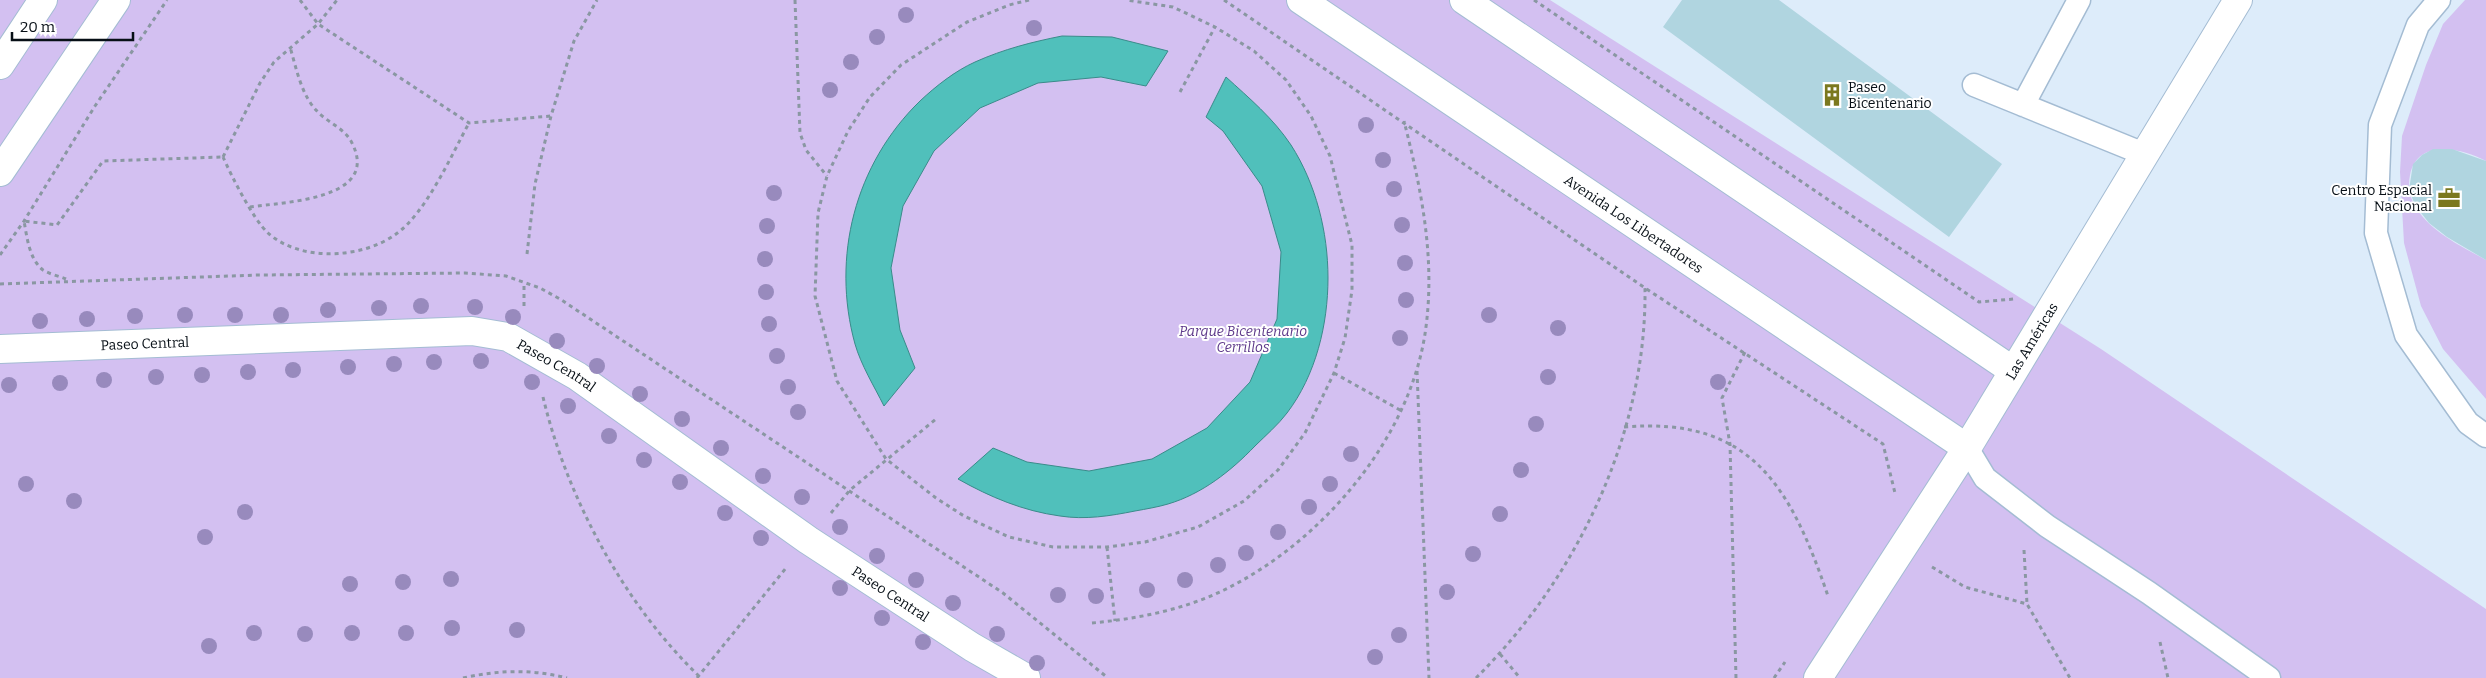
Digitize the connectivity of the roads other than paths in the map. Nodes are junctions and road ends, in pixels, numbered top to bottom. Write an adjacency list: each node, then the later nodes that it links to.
1 (44, 0): 8 (street)
2 (116, 0): 12 (street)
3 (1301, 0): 16 (street, Avenida Los Libertadores)
4 (1464, 0): 14 (street)
5 (2079, 0): 10 (lane)
6 (2238, 0): 11 (street, Las Américas)
7 (2439, 0): 15 (lane)
8 (0, 64)
9 (1974, 85): 10 (lane)
10 (2023, 105): 11 (lane)
11 (2144, 154): 14 (street, Las Américas)
12 (0, 172)
13 (0, 348): 17 (street, Paseo Central)
14 (2012, 370): 16 (street, Las Américas)
15 (2486, 436)
16 (1967, 448): 18 (street, Las Américas); 19 (lane)
17 (1026, 678)
18 (1818, 678)
19 (2269, 678)

